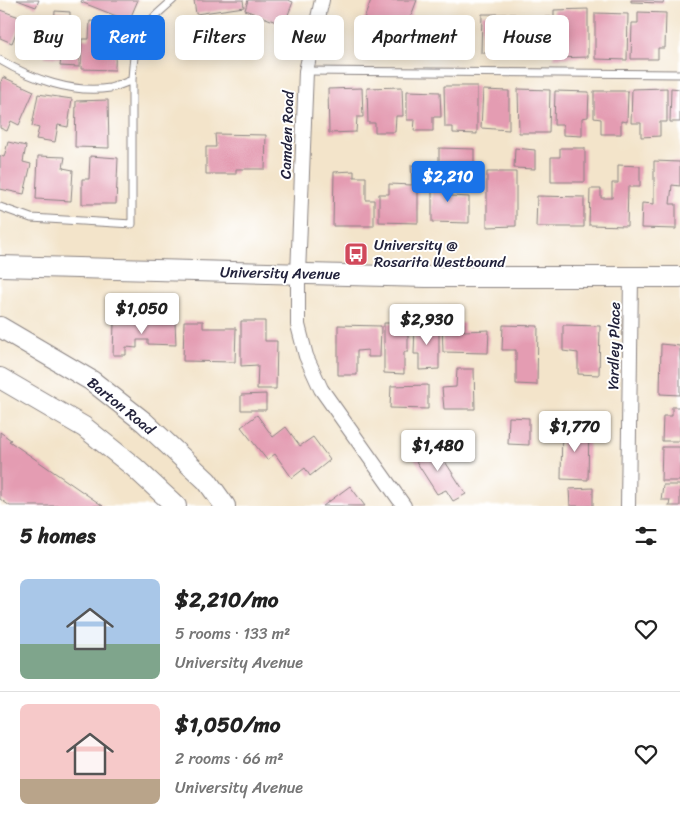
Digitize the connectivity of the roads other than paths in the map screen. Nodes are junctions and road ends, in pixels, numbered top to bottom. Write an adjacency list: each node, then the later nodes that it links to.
1 (173, 0): 6 (lane)
2 (322, 0): 4 (street, Camden Road)
3 (0, 60): 6 (lane)
4 (306, 71): 5 (lane); 9 (street, Camden Road)
5 (680, 74)
6 (132, 80): 7 (lane)
7 (0, 207)
8 (0, 266): 9 (street, University Avenue)
9 (298, 274): 10 (street, University Avenue); 16 (street, Camden Road)
10 (631, 276): 11 (street, University Avenue); 17 (street, Yardley Place)
11 (680, 277)
12 (0, 327): 15 (street, Barton Road)
13 (0, 378): 14 (street)
14 (176, 506)
15 (225, 506)
16 (404, 506)
17 (628, 506)

